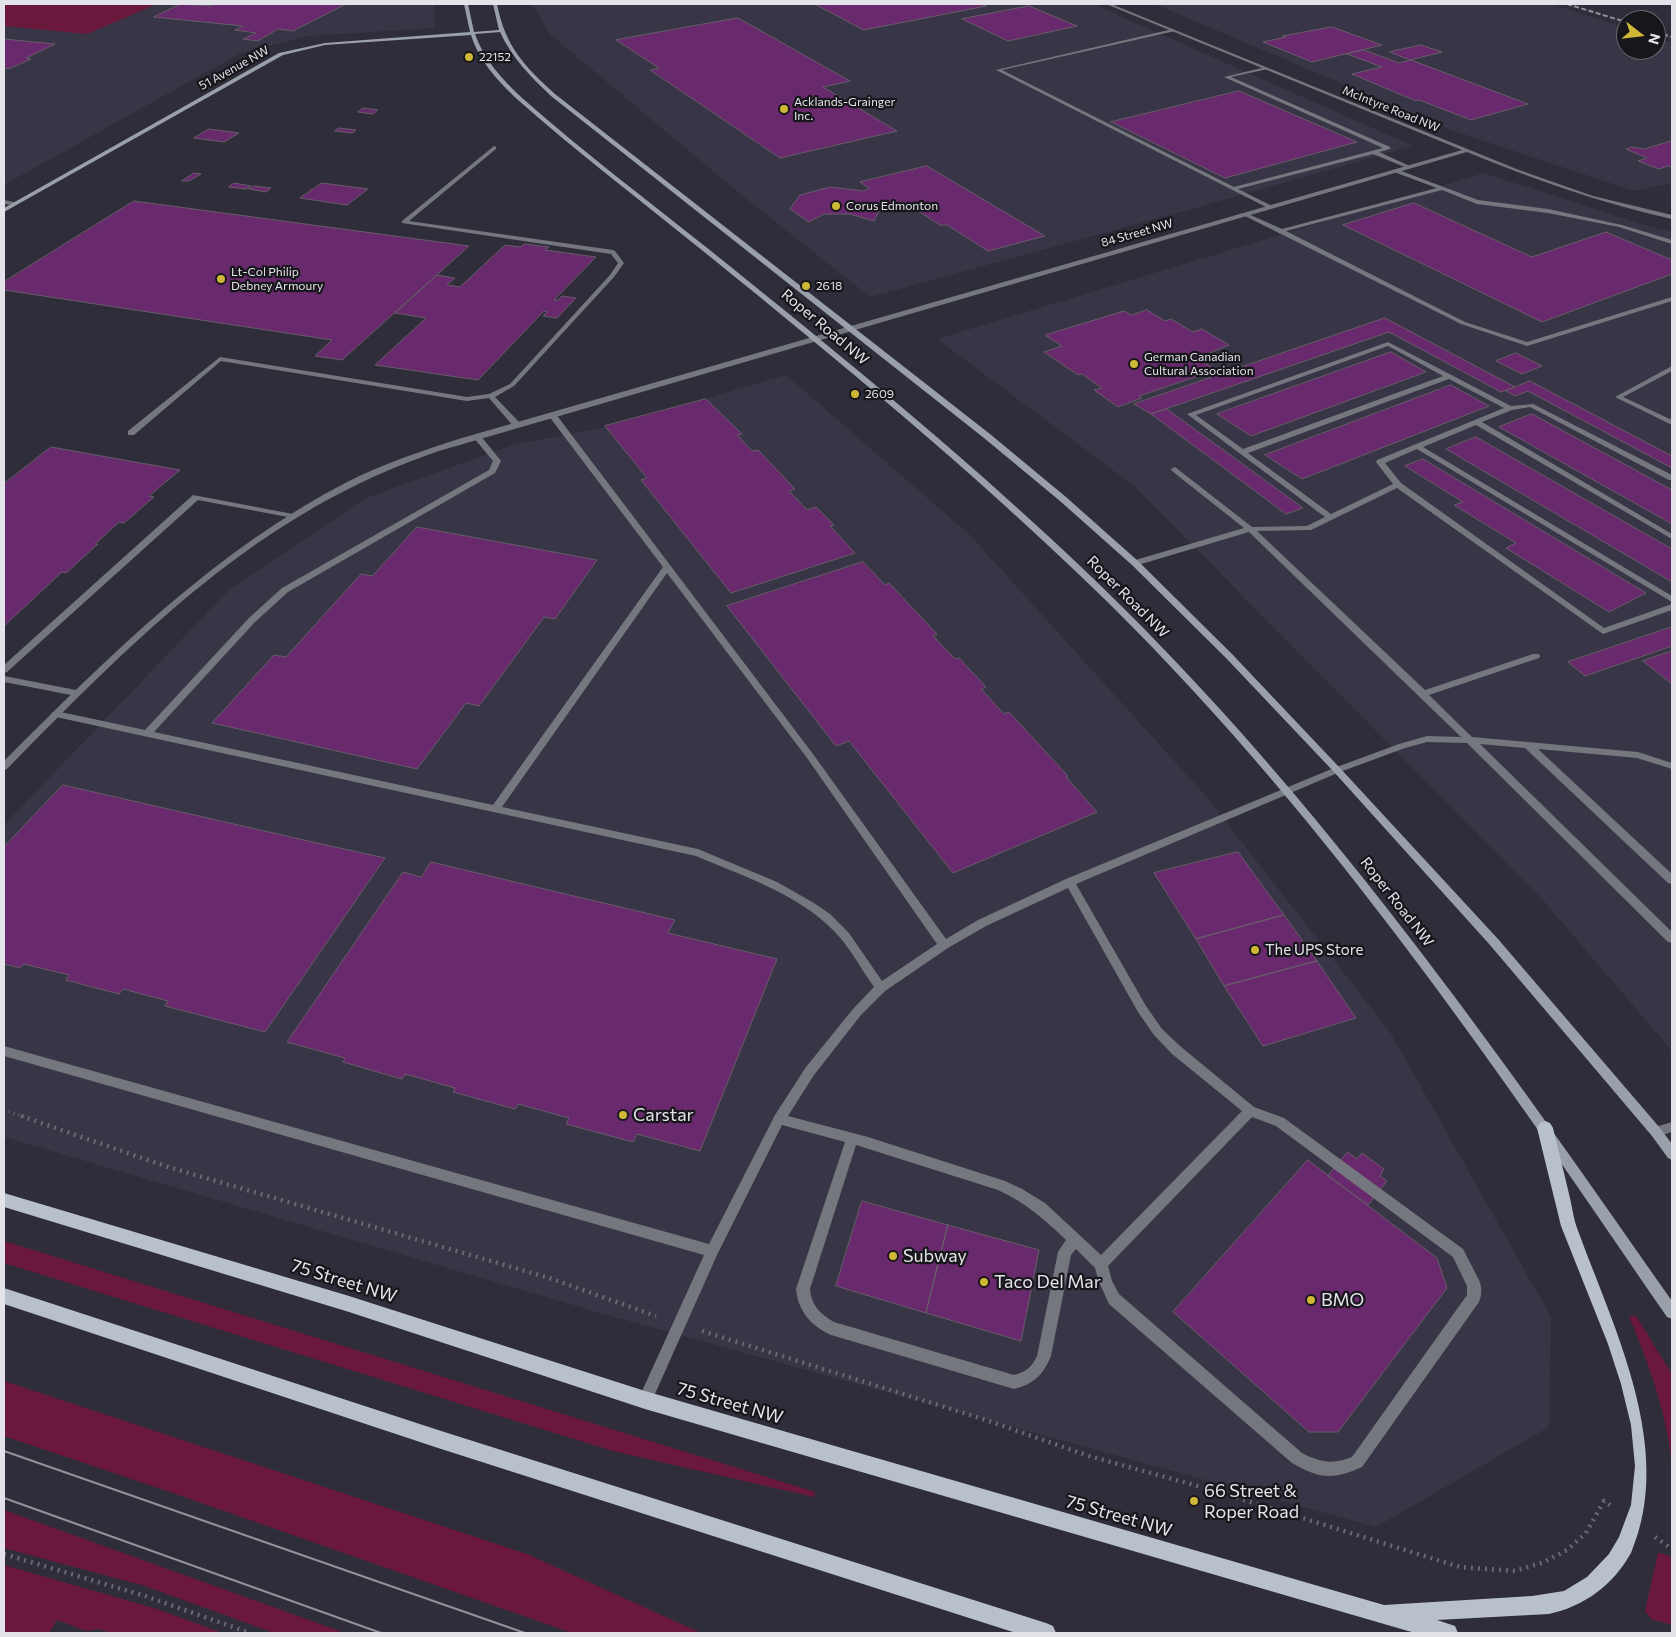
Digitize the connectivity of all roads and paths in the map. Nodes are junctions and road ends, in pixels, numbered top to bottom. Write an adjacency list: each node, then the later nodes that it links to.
1 (466, 4): 6 (main road, Roper Road NW)
2 (495, 4): 5 (main road, Roper Road NW)
3 (1108, 4): 4 (street, McIntyre Road NW)
4 (1173, 30): 7 (street, McIntyre Road NW); 13 (street)
5 (501, 31): 6 (main road, 51 Avenue NW); 24 (main road, Roper Road NW)
6 (470, 33): 16 (main road, 51 Avenue NW); 25 (main road, Roper Road NW)
7 (1266, 68): 9 (street, McIntyre Road NW); 10 (street)
8 (494, 148): 28 (street)
9 (1466, 151): 11 (street, 84 Street NW); 20 (street, McIntyre Road NW)
10 (1374, 152): 11 (street); 13 (street)
11 (1409, 167): 12 (street, 84 Street NW)
12 (1396, 171): 14 (street); 17 (street, 84 Street NW)
13 (1233, 188): 17 (street)
14 (1441, 189): 21 (street); 22 (street)
15 (4, 202): 16 (street)
16 (15, 204): 18 (main road, 51 Avenue NW)
17 (1270, 207): 19 (street, 84 Street NW)
18 (4, 210)
19 (1244, 214): 21 (street); 24 (street, 84 Street NW)
20 (1672, 217)
21 (1281, 231): 23 (street)
22 (1672, 242)
23 (1672, 299)
24 (849, 328): 25 (street, 84 Street NW); 45 (main road, Roper Road NW)
25 (814, 338): 30 (street, 84 Street NW); 61 (main road, Roper Road NW)
26 (1672, 368): 32 (street)
27 (1449, 376): 29 (street); 37 (street); 37 (street)
28 (491, 396): 33 (street); 34 (street)
29 (1510, 408): 31 (street); 39 (street)
30 (552, 415): 33 (street, 84 Street NW); 46 (street)
31 (1476, 422): 36 (street); 44 (street)
32 (1672, 423)
33 (517, 425): 35 (street, 84 Street NW)
34 (131, 433)
35 (477, 437): 41 (street, 84 Street NW); 55 (street)
36 (1418, 446): 40 (street); 47 (street)
37 (1243, 452): 42 (street)
38 (1175, 469): 43 (street)
39 (1672, 478)
40 (1398, 486): 42 (street); 48 (street)
41 (293, 516): 50 (street); 52 (street, 84 Street NW)
42 (1330, 517): 43 (street)
43 (1250, 529): 45 (street); 53 (street)
44 (1672, 537)
45 (1135, 563): 60 (main road, Roper Road NW)
46 (667, 567): 62 (street); 66 (street)
47 (1672, 599)
48 (1672, 607)
49 (1536, 656): 53 (street)
50 (4, 670)
51 (4, 679): 52 (street)
52 (76, 694): 54 (street, 84 Street NW)
53 (1423, 694): 56 (street)
54 (56, 714): 55 (street); 58 (street, 84 Street NW)
55 (147, 734): 62 (street)
56 (1469, 740): 57 (street); 60 (street); 65 (street)
57 (1527, 745): 59 (street); 63 (street)
58 (4, 766)
59 (1672, 766)
60 (1337, 770): 61 (street); 74 (main road, Roper Road NW)
61 (1286, 792): 64 (street); 73 (main road, Roper Road NW)
62 (496, 808): 67 (street)
63 (1672, 880)
64 (1070, 882): 66 (street); 70 (street)
65 (1672, 939)
66 (944, 945): 67 (street)
67 (881, 988): 71 (street)
68 (4, 1051): 79 (street)
69 (4, 1110): 83 (path)
70 (1250, 1110): 80 (street); 80 (street)
71 (780, 1120): 75 (street); 79 (street)
72 (1672, 1127): 74 (street)
73 (1545, 1128): 82 (main road, Roper Road NW); 89 (main road)
74 (1656, 1132): 76 (main road, Roper Road NW)
75 (852, 1139): 78 (street); 78 (street)
76 (1672, 1154)
77 (4, 1200): 84 (main road, 75 Street NW)
78 (1075, 1240): 80 (street)
79 (712, 1251): 83 (street)
80 (1101, 1264)
81 (4, 1296): 91 (main road)
82 (1672, 1312)
83 (678, 1324): 84 (street); 85 (path)
84 (645, 1400): 89 (main road, 75 Street NW)
85 (1604, 1501)
86 (1660, 1540): 87 (path)
87 (1672, 1549)
88 (4, 1554): 90 (path)
89 (1378, 1614): 92 (main road, 75 Street NW)
90 (250, 1633)
91 (1046, 1633)
92 (1448, 1633)

